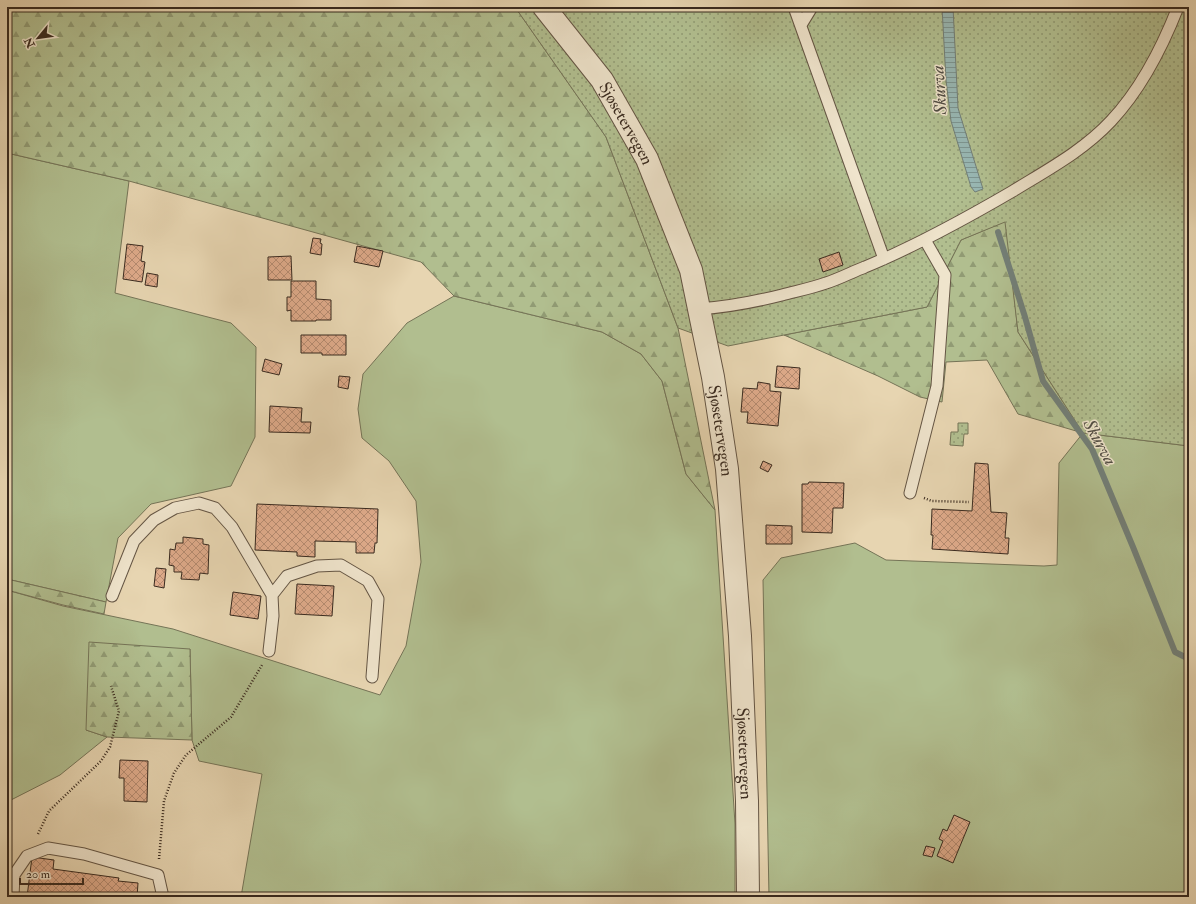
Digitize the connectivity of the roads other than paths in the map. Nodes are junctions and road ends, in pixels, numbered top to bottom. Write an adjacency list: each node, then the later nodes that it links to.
1 (544, 7): 8 (street, Sjøsetervegen)
2 (794, 7): 5 (lane)
3 (812, 7): 5 (lane)
4 (1178, 7): 6 (lane)
5 (801, 25): 7 (lane)
6 (925, 240): 7 (lane); 9 (lane)
7 (884, 259): 8 (lane)
8 (699, 309): 16 (street, Sjøsetervegen)
9 (910, 493)
10 (272, 595): 11 (lane); 12 (lane); 13 (lane)
11 (112, 596)
12 (269, 651)
13 (372, 677)
14 (13, 897): 15 (lane)
15 (163, 897)
16 (748, 897)

